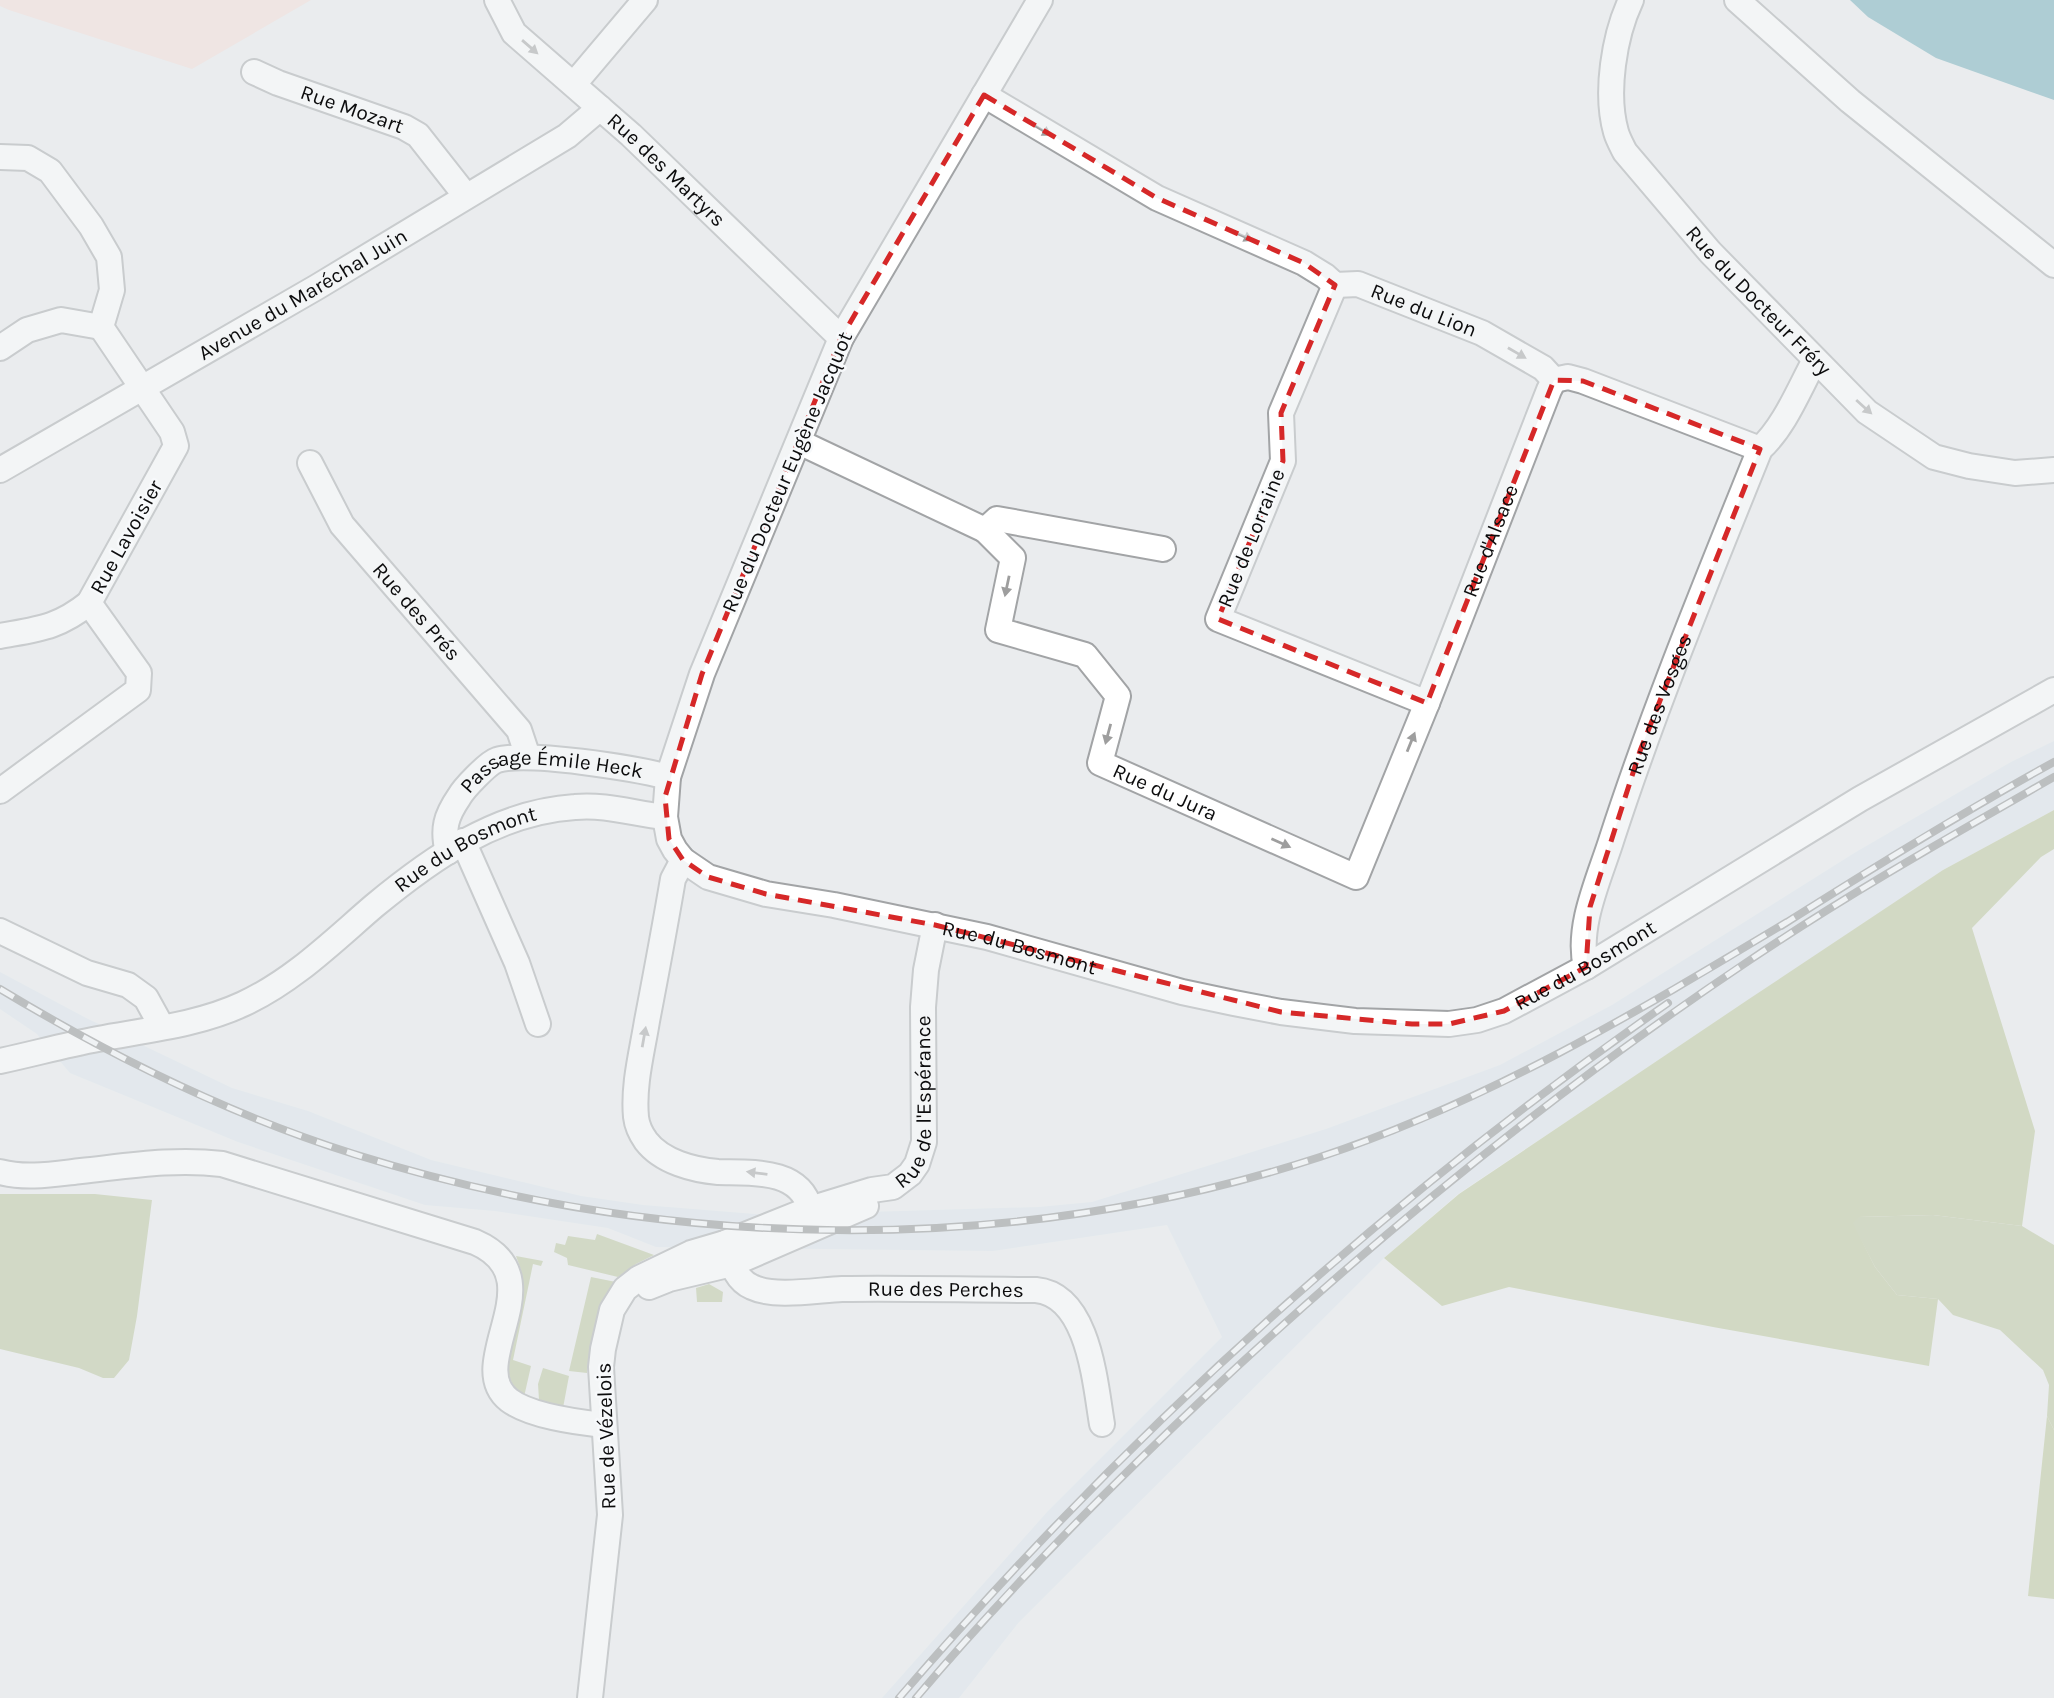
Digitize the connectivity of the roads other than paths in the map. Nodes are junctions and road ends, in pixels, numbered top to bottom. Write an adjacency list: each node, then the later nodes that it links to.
1 (498, 0): 7 (street, Rue des Martyrs, one-way to 7)
2 (645, 0): 7 (street)
3 (1040, 0): 8 (street, Rue du Docteur Eugène Jacquot)
4 (1631, 0): 17 (street, Rue du Docteur Fréry)
5 (1737, 0): 12 (street)
6 (254, 72): 11 (street, Rue Mozart)
7 (574, 84): 9 (street, Rue des Martyrs)
8 (984, 95): 13 (street, one-way to 13); 15 (street, Rue du Docteur Eugène Jacquot)
9 (600, 108): 11 (street, Avenue du Maréchal Juin); 15 (street, Rue des Martyrs)
10 (0, 157): 14 (street)
11 (466, 196): 19 (street, Avenue du Maréchal Juin)
12 (2054, 265)
13 (1335, 285): 18 (street, Rue du Lion, one-way to 18); 30 (street, Rue de Lorraine)
14 (101, 327): 16 (street); 19 (street)
15 (841, 338): 20 (street, Rue du Docteur Eugène Jacquot)
16 (0, 348)
17 (1815, 360): 21 (street, Rue des Vosges); 24 (street, Rue du Docteur Fréry, one-way to 24)
18 (1554, 380): 21 (street); 30 (street, Rue d'Alsace)
19 (142, 387): 23 (street, Avenue du Maréchal Juin); 27 (street, Rue Lavoisier)
20 (799, 442): 25 (street, Rue du Jura); 32 (street, Rue du Docteur Eugène Jacquot)
21 (1760, 449): 39 (street, Rue des Vosges)
22 (310, 463): 31 (street, Rue des Prés)
23 (0, 470)
24 (2054, 470)
25 (985, 530): 26 (street); 30 (street, Rue du Jura, one-way to 30)
26 (1163, 549)
27 (89, 603): 28 (street, Rue Lavoisier); 33 (street)
28 (0, 636)
29 (2054, 690): 39 (street, Rue du Bosmont)
30 (1427, 703)
31 (528, 757): 32 (street, Passage Émile Heck); 35 (street, Passage Émile Heck)
32 (668, 777): 34 (street, Rue du Docteur Eugène Jacquot)
33 (0, 791)
34 (665, 817): 35 (street, Rue du Bosmont); 36 (street)
35 (456, 847): 40 (street); 41 (street, Rue du Bosmont)
36 (683, 860): 37 (street, Rue du Bosmont); 45 (street, one-way to 36)
37 (935, 925): 39 (street, Rue du Bosmont); 44 (street, Rue de l'Espérance)
38 (0, 932): 41 (street)
39 (1586, 967)
40 (538, 1024)
41 (162, 1027): 42 (street, Rue du Bosmont)
42 (0, 1061)
43 (0, 1172): 48 (street)
44 (893, 1187): 45 (street, Rue de l'Espérance); 46 (street)
45 (810, 1209): 46 (street, Rue de l'Espérance)
46 (728, 1254): 47 (street, Rue des Perches); 48 (street, Rue de Vézelois)
47 (1102, 1424)
48 (603, 1425): 49 (street, Rue de Vézelois)
49 (590, 1698)

